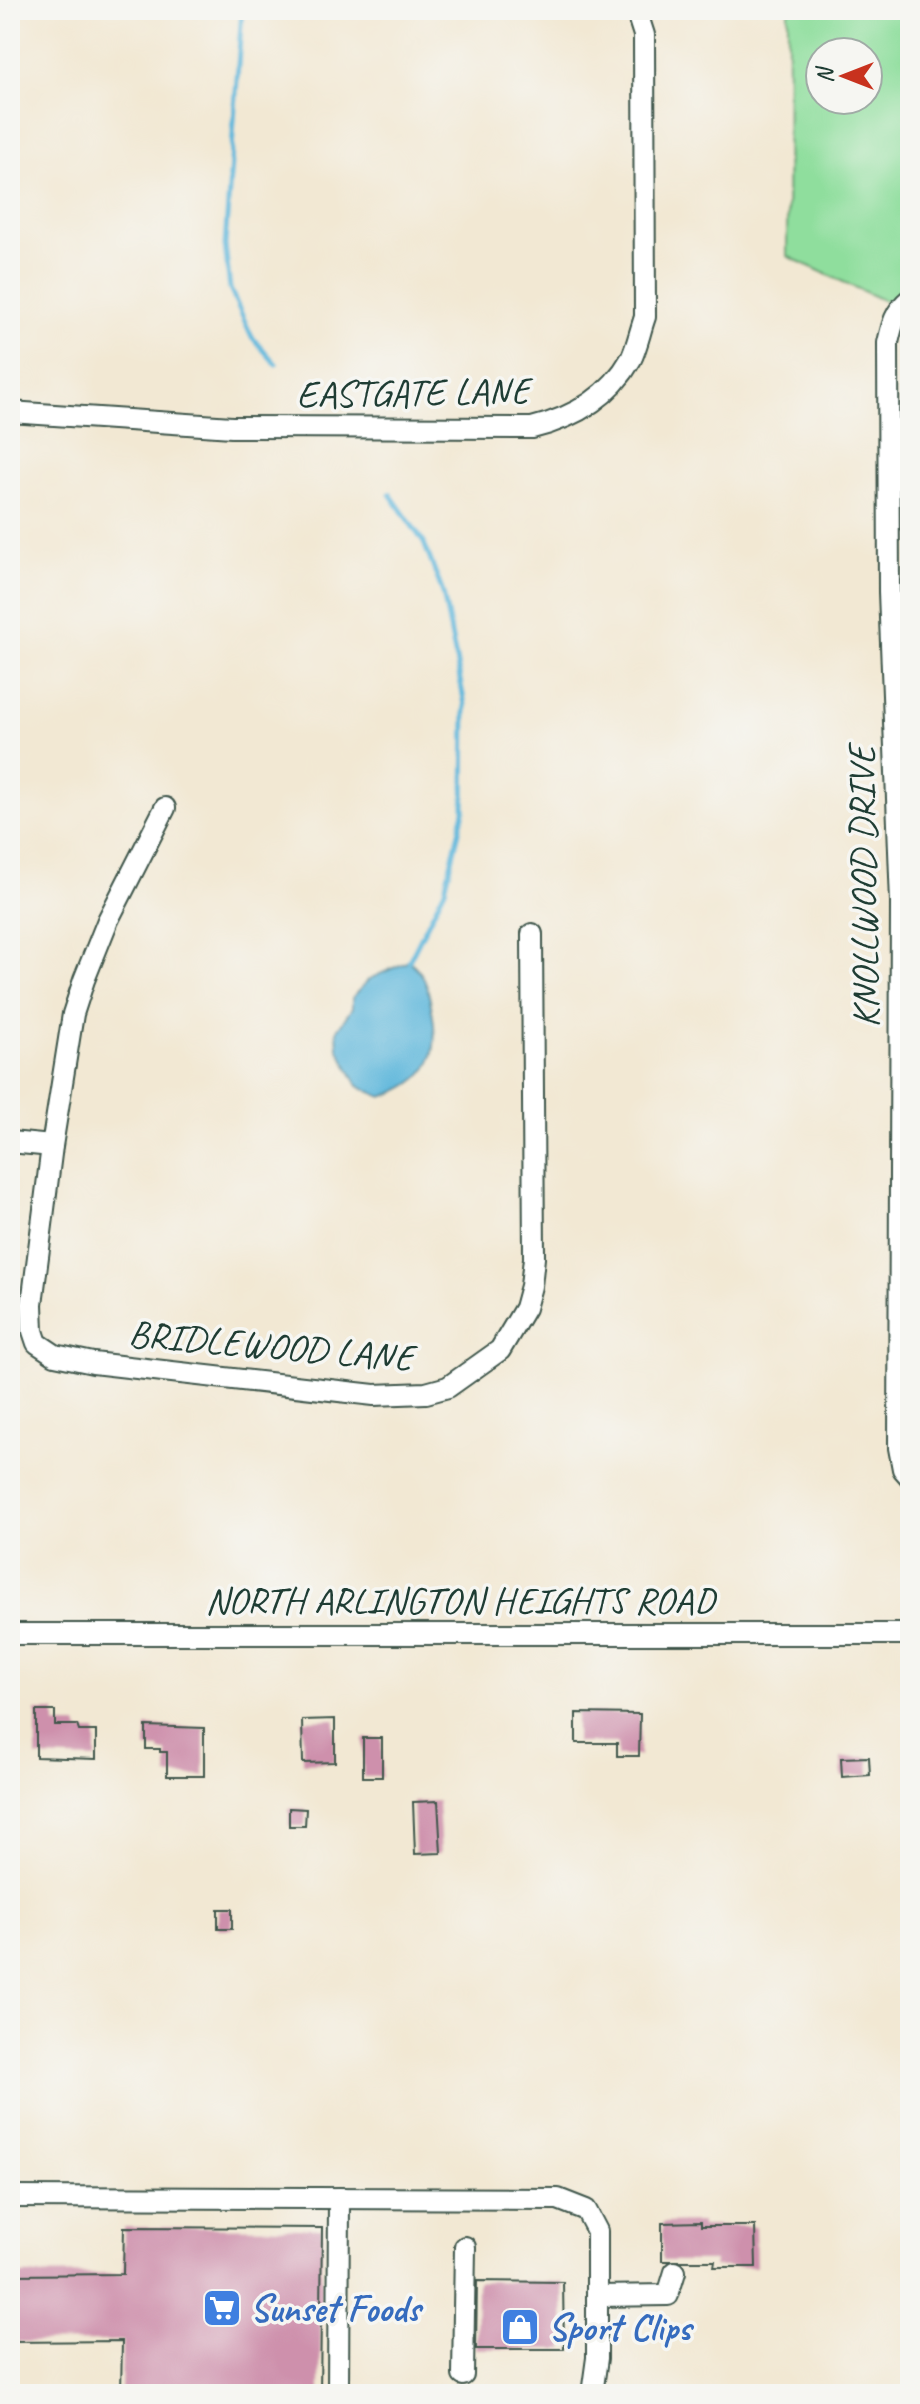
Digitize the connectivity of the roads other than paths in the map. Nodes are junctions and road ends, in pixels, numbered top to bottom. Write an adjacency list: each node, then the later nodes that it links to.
1 (636, 10): 3 (street, EASTGATE LANE)
2 (910, 299): 4 (street, KNOLLWOOD DRIVE)
3 (10, 412)
4 (888, 473): 5 (street); 6 (street, KNOLLWOOD DRIVE)
5 (910, 473)
6 (900, 656): 8 (street, KNOLLWOOD DRIVE)
7 (165, 808): 12 (street)
8 (904, 860): 10 (street, KNOLLWOOD DRIVE)
9 (532, 934): 12 (street, BRIDLEWOOD LANE)
10 (905, 1070): 13 (street, KNOLLWOOD DRIVE)
11 (10, 1142): 12 (street)
12 (52, 1146)
13 (910, 1477)
14 (10, 1634): 15 (street, NORTH ARLINGTON HEIGHTS ROAD)
15 (910, 1634)
16 (10, 2197): 17 (street)
17 (339, 2198): 20 (street); 22 (street)
18 (465, 2247): 21 (street)
19 (675, 2272): 20 (street)
20 (597, 2296): 23 (street)
21 (463, 2375)
22 (338, 2394)
23 (592, 2394)

